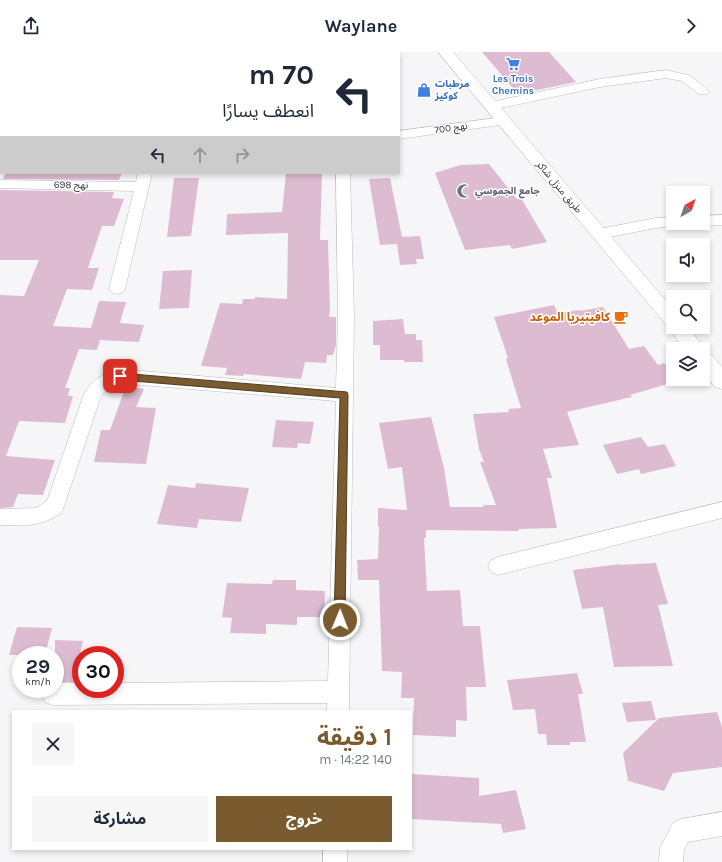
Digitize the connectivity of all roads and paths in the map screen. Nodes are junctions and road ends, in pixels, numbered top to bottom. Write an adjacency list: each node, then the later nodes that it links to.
1 (444, 52): 3 (main road, طريق منزل شاكر)
2 (703, 91): 3 (street)
3 (491, 106): 4 (main road, طريق منزل شاكر)
4 (503, 121): 5 (street, نهج 700); 12 (main road, طريق منزل شاكر)
5 (400, 135)
6 (343, 174): 19 (street)
7 (143, 180): 8 (street, نهج 698); 13 (street)
8 (0, 184)
9 (722, 220): 10 (street)
10 (710, 221)
11 (666, 222): 12 (street)
12 (599, 234): 14 (main road, طريق منزل شاكر)
13 (117, 289)
14 (666, 314)
15 (683, 334): 16 (main road)
16 (689, 342)
17 (710, 366): 18 (main road)
18 (722, 381)
19 (344, 395): 21 (street); 24 (street)
20 (722, 510): 22 (street)
21 (0, 517)
22 (498, 566)
23 (64, 694): 24 (street)
24 (338, 701)
25 (722, 824): 28 (street)
26 (335, 850): 27 (street)
27 (335, 862)
28 (671, 862)

